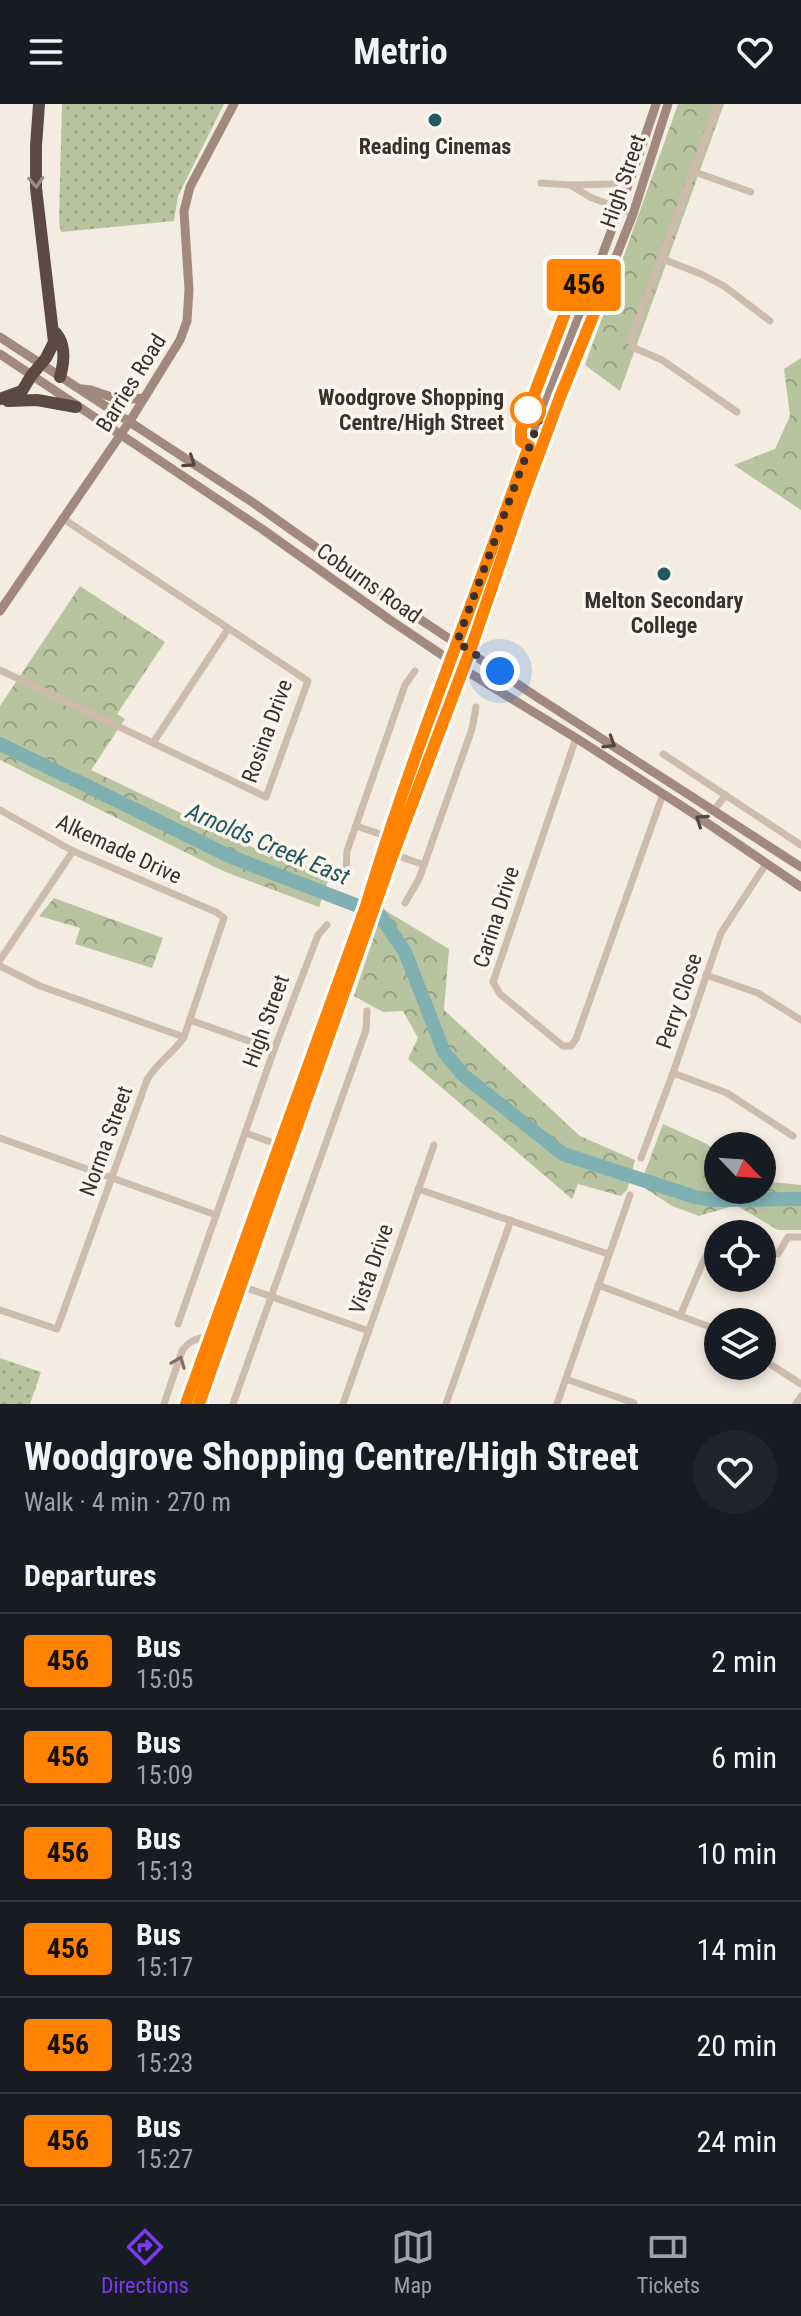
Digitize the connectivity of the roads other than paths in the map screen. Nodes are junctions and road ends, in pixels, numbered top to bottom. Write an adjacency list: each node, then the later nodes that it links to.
1 (39, 104): 15 (highway, one-way to 15)
2 (234, 104): 22 (main road, Barries Road)
3 (656, 104): 7 (main road, High Street)
4 (668, 104): 12 (main road, High Street)
5 (718, 104): 6 (street)
6 (692, 171): 10 (street); 13 (street)
7 (632, 176): 9 (street); 11 (main road, High Street)
8 (541, 183): 9 (street)
9 (570, 185): 11 (street)
10 (751, 192)
11 (620, 209): 12 (street); 33 (main road, High Street)
12 (633, 214): 34 (main road, High Street)
13 (660, 258): 14 (street); 25 (street)
14 (770, 321)
15 (54, 330): 18 (highway); 20 (highway)
16 (0, 337): 18 (main road, Coburns Road)
17 (0, 354): 19 (main road, Coburns Road)
18 (41, 364): 19 (highway); 20 (main road, Coburns Road)
19 (31, 376): 23 (highway); 24 (main road, Coburns Road)
20 (60, 377): 21 (main road, Coburns Road)
21 (78, 389): 22 (main road); 26 (main road, Coburns Road)
22 (144, 398): 26 (main road, Barries Road)
23 (0, 400): 24 (highway)
24 (76, 407): 27 (main road, Coburns Road)
25 (737, 412)
26 (130, 421): 27 (main road, Barries Road); 28 (main road, Coburns Road, one-way to 28)
27 (121, 433): 29 (main road, Coburns Road); 30 (main road, Barries Road)
28 (255, 504): 29 (main road); 33 (main road, Coburns Road)
29 (243, 516): 35 (main road, Coburns Road)
30 (62, 518): 31 (main road, Barries Road); 32 (street, Rosina Drive)
31 (0, 611)
32 (228, 629): 41 (street); 41 (street, Rosina Drive)
33 (457, 642): 34 (main road, Coburns Road); 35 (main road, High Street)
34 (470, 651): 36 (main road, High Street); 46 (main road, Coburns Road, one-way to 46)
35 (450, 660): 36 (main road, Coburns Road); 48 (main road, High Street)
36 (463, 669): 40 (main road, Coburns Road); 49 (main road, High Street)
37 (0, 670): 41 (street, Rosina Drive)
38 (415, 671): 47 (street)
39 (476, 707): 56 (street)
40 (576, 738): 43 (main road, Coburns Road); 43 (street, Carina Drive)
41 (153, 743)
42 (663, 754): 44 (street)
43 (663, 794): 55 (main road, Coburns Road, one-way to 43)
44 (726, 795): 46 (street); 50 (street)
45 (0, 810): 53 (street, Alkemade Drive)
46 (714, 810): 52 (main road, Coburns Road)
47 (356, 826): 48 (street); 58 (street)
48 (386, 836): 49 (main road); 51 (main road, High Street)
49 (398, 840): 54 (main road, High Street)
50 (801, 845)
51 (382, 850): 54 (main road); 61 (main road, High Street)
52 (775, 850): 55 (main road); 57 (main road, Coburns Road)
53 (73, 851): 62 (street, Alkemade Drive); 64 (street)
54 (393, 854): 56 (street); 61 (main road, High Street)
55 (766, 864): 59 (main road, Coburns Road); 65 (street, Perry Close)
56 (424, 865): 60 (street)
57 (801, 867)
58 (346, 872)
59 (801, 887)
60 (405, 903)
61 (370, 907): 76 (main road, High Street)
62 (224, 918): 67 (street, Norma Street)
63 (327, 925): 70 (street, High Street)
64 (0, 963): 69 (street)
65 (706, 975): 68 (street); 71 (street, Perry Close)
66 (367, 1011): 89 (street)
67 (190, 1020): 69 (street, Norma Street); 70 (street)
68 (801, 1020)
69 (184, 1037): 78 (street, Norma Street)
70 (274, 1050): 72 (street, High Street)
71 (673, 1073): 73 (street); 77 (street, Perry Close)
72 (246, 1133): 76 (street); 81 (street, High Street)
73 (793, 1136)
74 (0, 1138): 78 (street)
75 (434, 1145): 79 (street, Vista Drive)
76 (284, 1146): 87 (main road, High Street)
77 (641, 1158)
78 (112, 1178): 81 (street); 90 (street, Norma Street)
79 (418, 1189): 82 (street); 94 (street, Vista Drive)
80 (630, 1195): 84 (street)
81 (216, 1215): 92 (street, High Street)
82 (511, 1220): 84 (street); 106 (street)
83 (801, 1237): 85 (street)
84 (608, 1254): 88 (street)
85 (778, 1254)
86 (704, 1260): 91 (street)
87 (237, 1283): 89 (street); 95 (main road, High Street); 103 (main road, High Street)
88 (598, 1285): 91 (street); 97 (street)
89 (272, 1297): 94 (street); 104 (street)
90 (0, 1310)
91 (680, 1316): 93 (street)
92 (178, 1324)
93 (704, 1325)
94 (369, 1331): 105 (street, Vista Drive)
95 (211, 1336): 101 (street, one-way to 95); 102 (main road, High Street)
96 (776, 1368): 98 (street)
97 (566, 1379): 100 (street); 107 (street)
98 (801, 1384)
99 (801, 1396): 108 (street)
100 (634, 1403)
101 (164, 1404)
102 (186, 1404)
103 (199, 1404)
104 (233, 1404)
105 (343, 1404)
106 (446, 1404)
107 (557, 1404)
108 (796, 1404)

